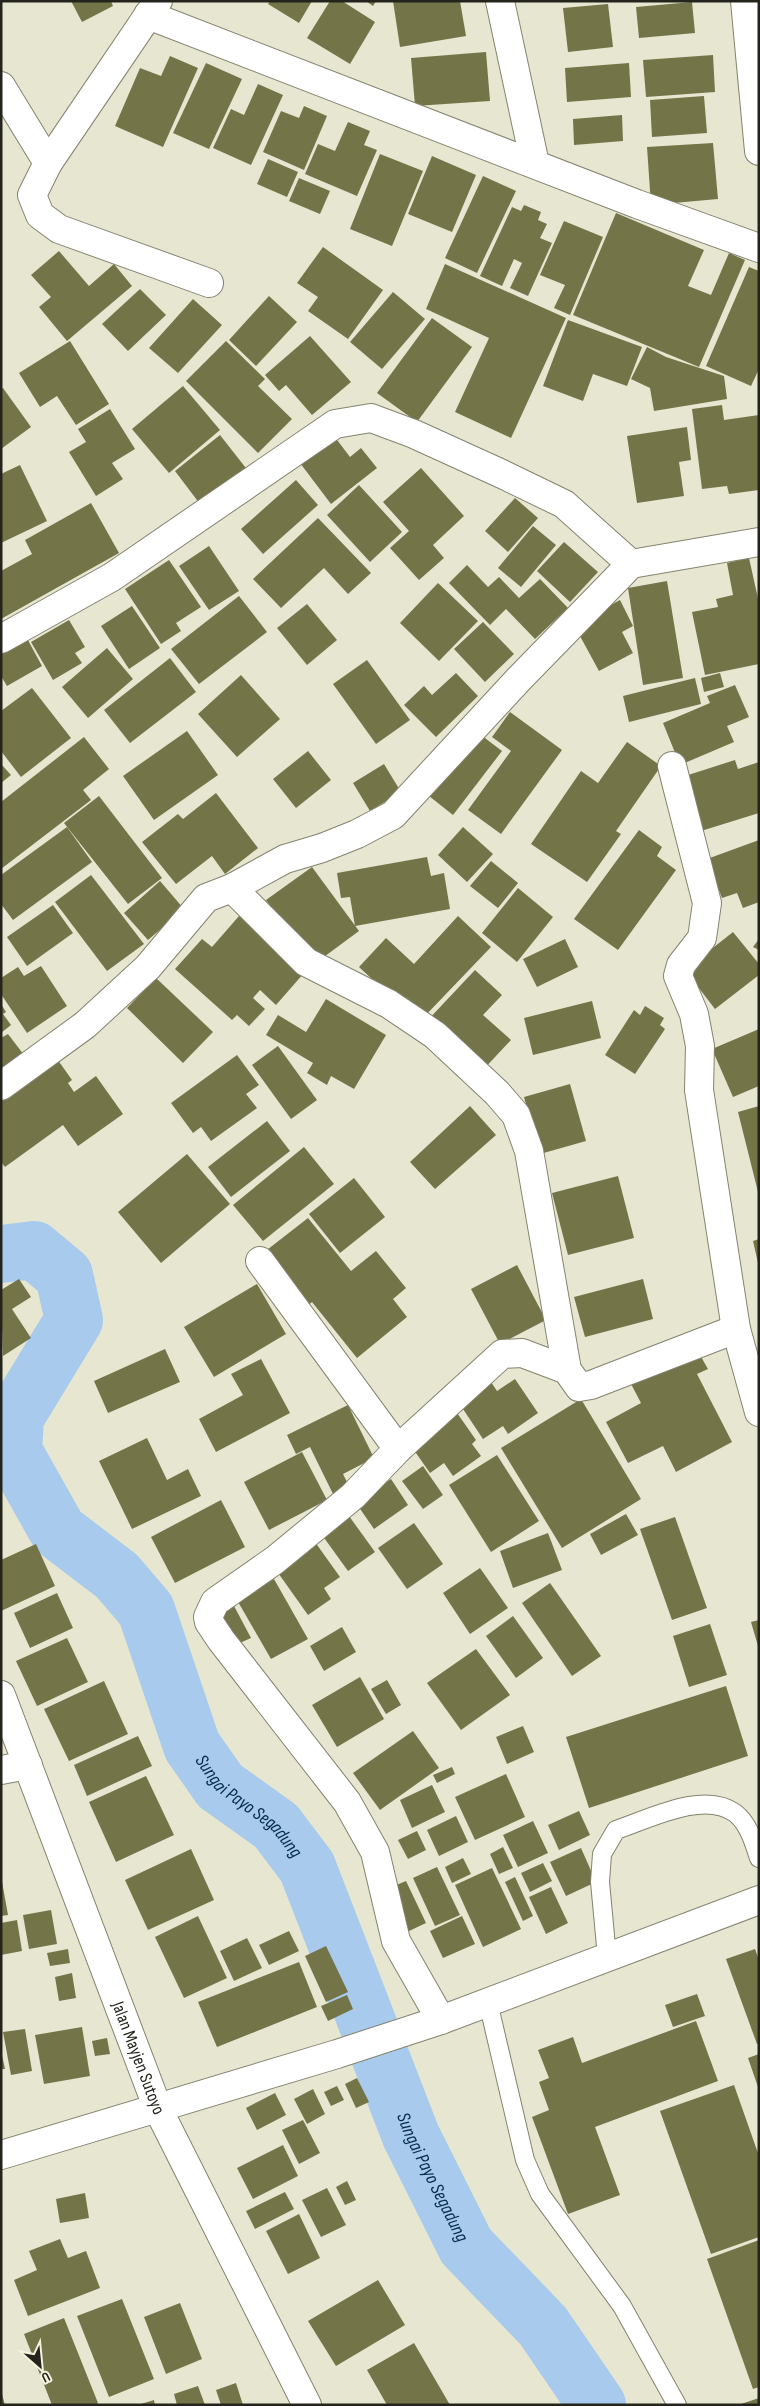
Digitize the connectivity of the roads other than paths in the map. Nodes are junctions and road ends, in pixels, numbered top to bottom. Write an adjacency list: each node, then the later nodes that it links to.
1 (500, 1): 7 (street)
2 (745, 1): 5 (street)
3 (153, 8): 6 (street); 7 (street)
4 (1, 86): 6 (street)
5 (759, 151)
6 (48, 163): 9 (street)
7 (535, 164): 8 (street)
8 (759, 248)
9 (209, 282)
10 (759, 542): 11 (street)
11 (631, 564): 12 (street); 14 (street)
12 (1, 639)
13 (672, 766): 17 (street)
14 (232, 888): 15 (street); 18 (street)
15 (1, 1086)
16 (260, 1261): 20 (street)
17 (736, 1329): 18 (street); 19 (street)
18 (567, 1370): 20 (street)
19 (759, 1412)
20 (398, 1449): 28 (street)
21 (1, 1695): 22 (street, Jalan Mayjen Sutoyo)
22 (28, 1765): 23 (street); 29 (street, Jalan Mayjen Sutoyo)
23 (1, 1770)
24 (759, 1858): 26 (lane)
25 (759, 1900): 26 (street)
26 (607, 1957): 27 (street)
27 (488, 2002): 28 (street); 32 (lane)
28 (441, 2020): 29 (street)
29 (158, 2109): 30 (street); 31 (street, Jalan Mayjen Sutoyo)
30 (1, 2155)
31 (302, 2402)
32 (677, 2405)

